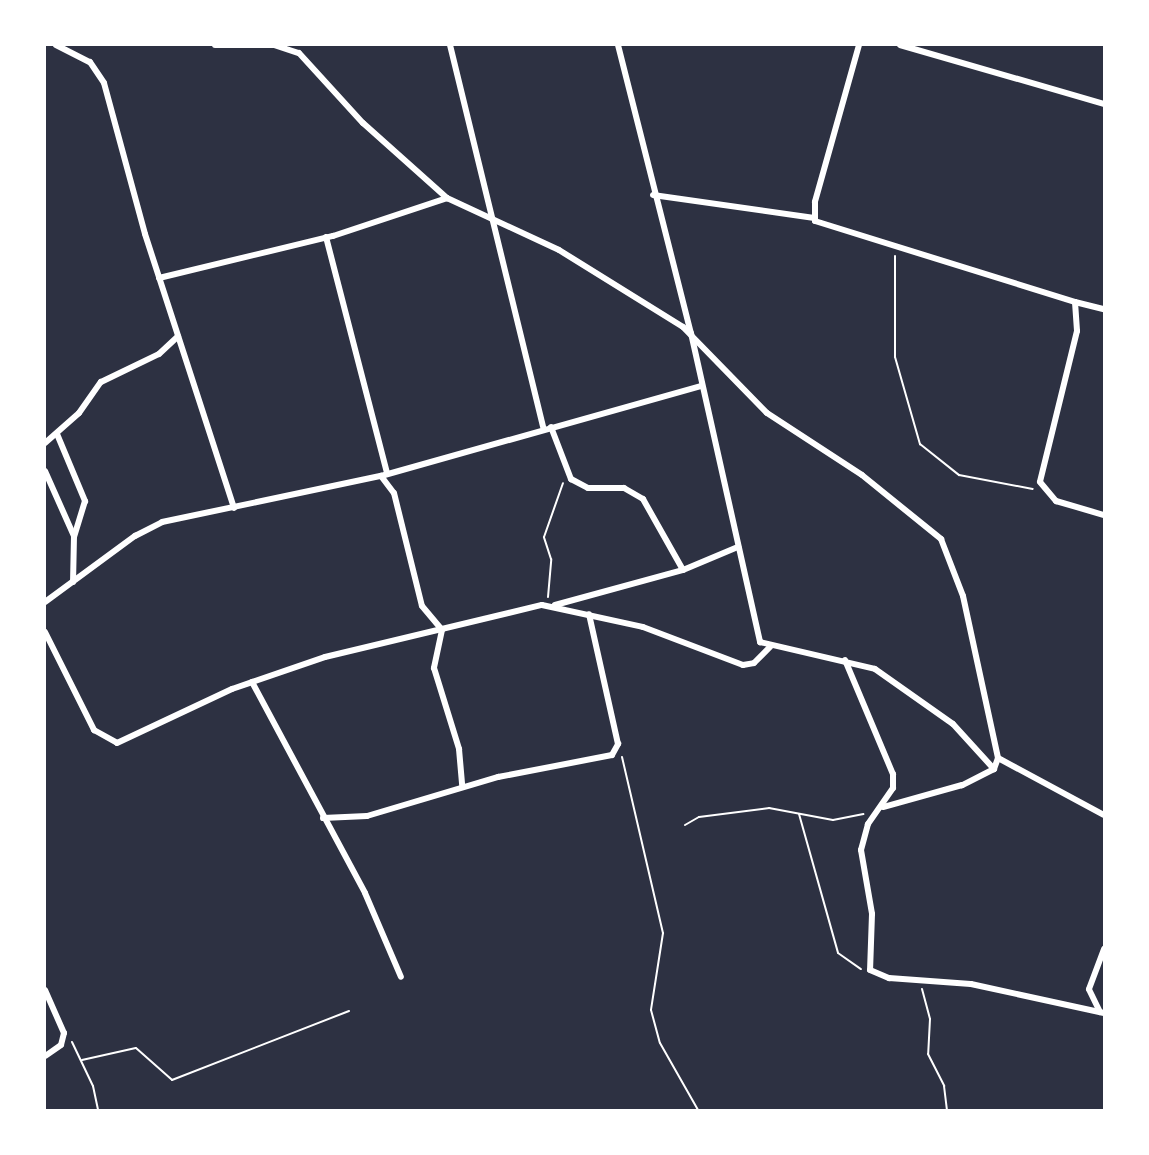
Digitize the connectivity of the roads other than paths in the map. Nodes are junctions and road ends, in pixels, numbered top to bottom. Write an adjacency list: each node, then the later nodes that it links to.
1 (56, 45): 13 (street)
2 (215, 45): 9 (street)
3 (450, 45): 10 (street)
4 (618, 45): 8 (street)
5 (859, 45): 11 (street)
6 (900, 45): 7 (street)
7 (1104, 105)
8 (653, 195): 11 (street); 16 (street)
9 (447, 198): 10 (street); 12 (street)
10 (491, 216): 16 (street); 20 (street)
11 (814, 218): 14 (street)
12 (326, 237): 13 (street); 24 (street)
13 (159, 278): 17 (street)
14 (1075, 302): 15 (street); 26 (street)
15 (1104, 309)
16 (691, 333): 18 (street); 39 (street)
17 (178, 336): 21 (street); 25 (street)
18 (701, 386): 19 (street); 28 (street)
19 (551, 426): 20 (street); 29 (street)
20 (543, 427): 24 (street)
21 (57, 434): 22 (street); 27 (street)
22 (45, 443)
23 (45, 471): 27 (street)
24 (384, 475): 25 (street); 34 (street)
25 (234, 508): 30 (street)
26 (1104, 515)
27 (74, 536): 30 (street)
28 (738, 547): 29 (street); 36 (street)
29 (683, 570): 32 (street)
30 (73, 583): 31 (street)
31 (45, 602)
32 (551, 605): 33 (street); 34 (street)
33 (589, 614): 36 (street); 41 (street)
34 (442, 630): 38 (street); 41 (street)
35 (45, 632): 38 (street)
36 (770, 647): 37 (street)
37 (845, 660): 40 (street); 42 (street)
38 (252, 682): 44 (street)
39 (998, 758): 40 (street); 43 (street)
40 (994, 769): 42 (street)
41 (462, 787): 44 (street)
42 (883, 807): 48 (street)
43 (1104, 817)
44 (323, 818): 46 (street)
45 (1104, 949): 48 (street)
46 (401, 977)
47 (45, 990): 49 (street)
48 (1102, 1013)
49 (45, 1056)

